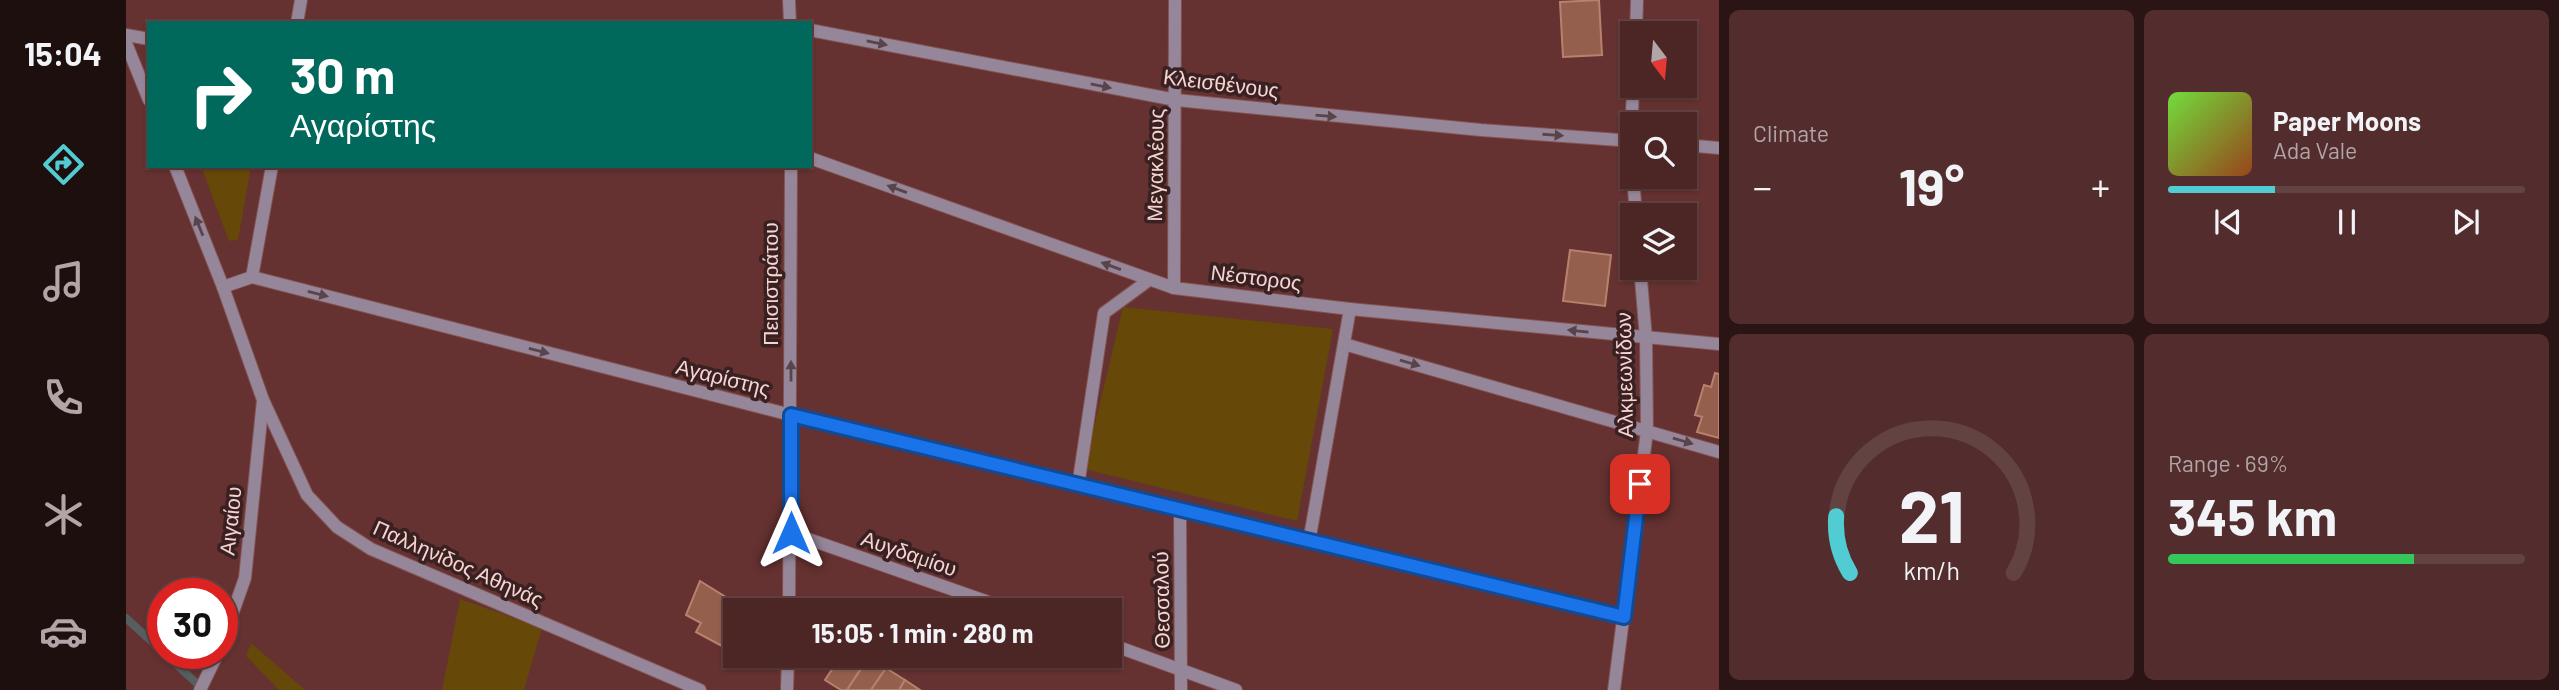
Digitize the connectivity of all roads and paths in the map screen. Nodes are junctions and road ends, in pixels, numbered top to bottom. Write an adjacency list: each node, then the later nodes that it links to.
1 (301, 0): 5 (street)
2 (789, 0): 6 (street)
3 (1175, 0): 13 (street, Μεγακλέους)
4 (1637, 0): 7 (street)
5 (297, 21)
6 (790, 21)
7 (1636, 21)
8 (812, 30): 13 (street, Κλεισθένους, one-way to 13)
9 (126, 35): 10 (street)
10 (147, 39)
11 (126, 43): 12 (street)
12 (147, 95)
13 (1176, 100): 14 (street, Κλεισθένους, one-way to 14); 25 (street, Μεγακλέους)
14 (1620, 140)
15 (1697, 146): 16 (street)
16 (1719, 148)
17 (812, 159): 22 (street, Νέστορος, one-way to 17)
18 (176, 168): 24 (street, Παλληνίδος Αθηνάς, one-way to 18)
19 (272, 168): 21 (street)
20 (791, 168): 31 (street, Πεισιστράτου, one-way to 20)
21 (252, 277): 24 (street); 31 (street, Αγαρίστης, one-way to 31)
22 (1149, 280): 25 (street, Νέστορος); 34 (street)
23 (1641, 280): 27 (street, Αλκμεωνίδων)
24 (223, 286): 30 (street, Παλληνίδος Αθηνάς)
25 (1174, 288): 26 (street, Νέστορος)
26 (1350, 309): 27 (street, Νέστορος, one-way to 26); 28 (street)
27 (1646, 338): 29 (street, Νέστορος); 32 (street, Αλκμεωνίδων)
28 (1344, 344): 32 (street, one-way to 32); 37 (street)
29 (1719, 344)
30 (263, 400): 40 (street, Αιγαίου); 47 (street, Παλληνίδος Αθηνάς)
31 (791, 415): 34 (street, Αγαρίστης); 36 (street, Πεισιστράτου)
32 (1647, 431): 33 (street, one-way to 33); 41 (street, Αλκμεωνίδων)
33 (1719, 452)
34 (1078, 485): 35 (street, Αγαρίστης)
35 (1180, 510): 37 (street, Αγαρίστης); 45 (street, Θεσσαλού)
36 (791, 533): 38 (street, Πεισιστράτου); 39 (street, Αυγδαμίου)
37 (1310, 542): 41 (street, Αγαρίστης)
38 (789, 598)
39 (977, 598)
40 (238, 599)
41 (1624, 617): 51 (street, Αλκμεωνίδων)
42 (1122, 648): 45 (street)
43 (788, 668): 48 (street)
44 (210, 669): 46 (street)
45 (1181, 669): 49 (street, Θεσσαλού); 50 (street)
46 (200, 690)
47 (700, 690)
48 (787, 690)
49 (1181, 690)
50 (1237, 690)
51 (1614, 690)

